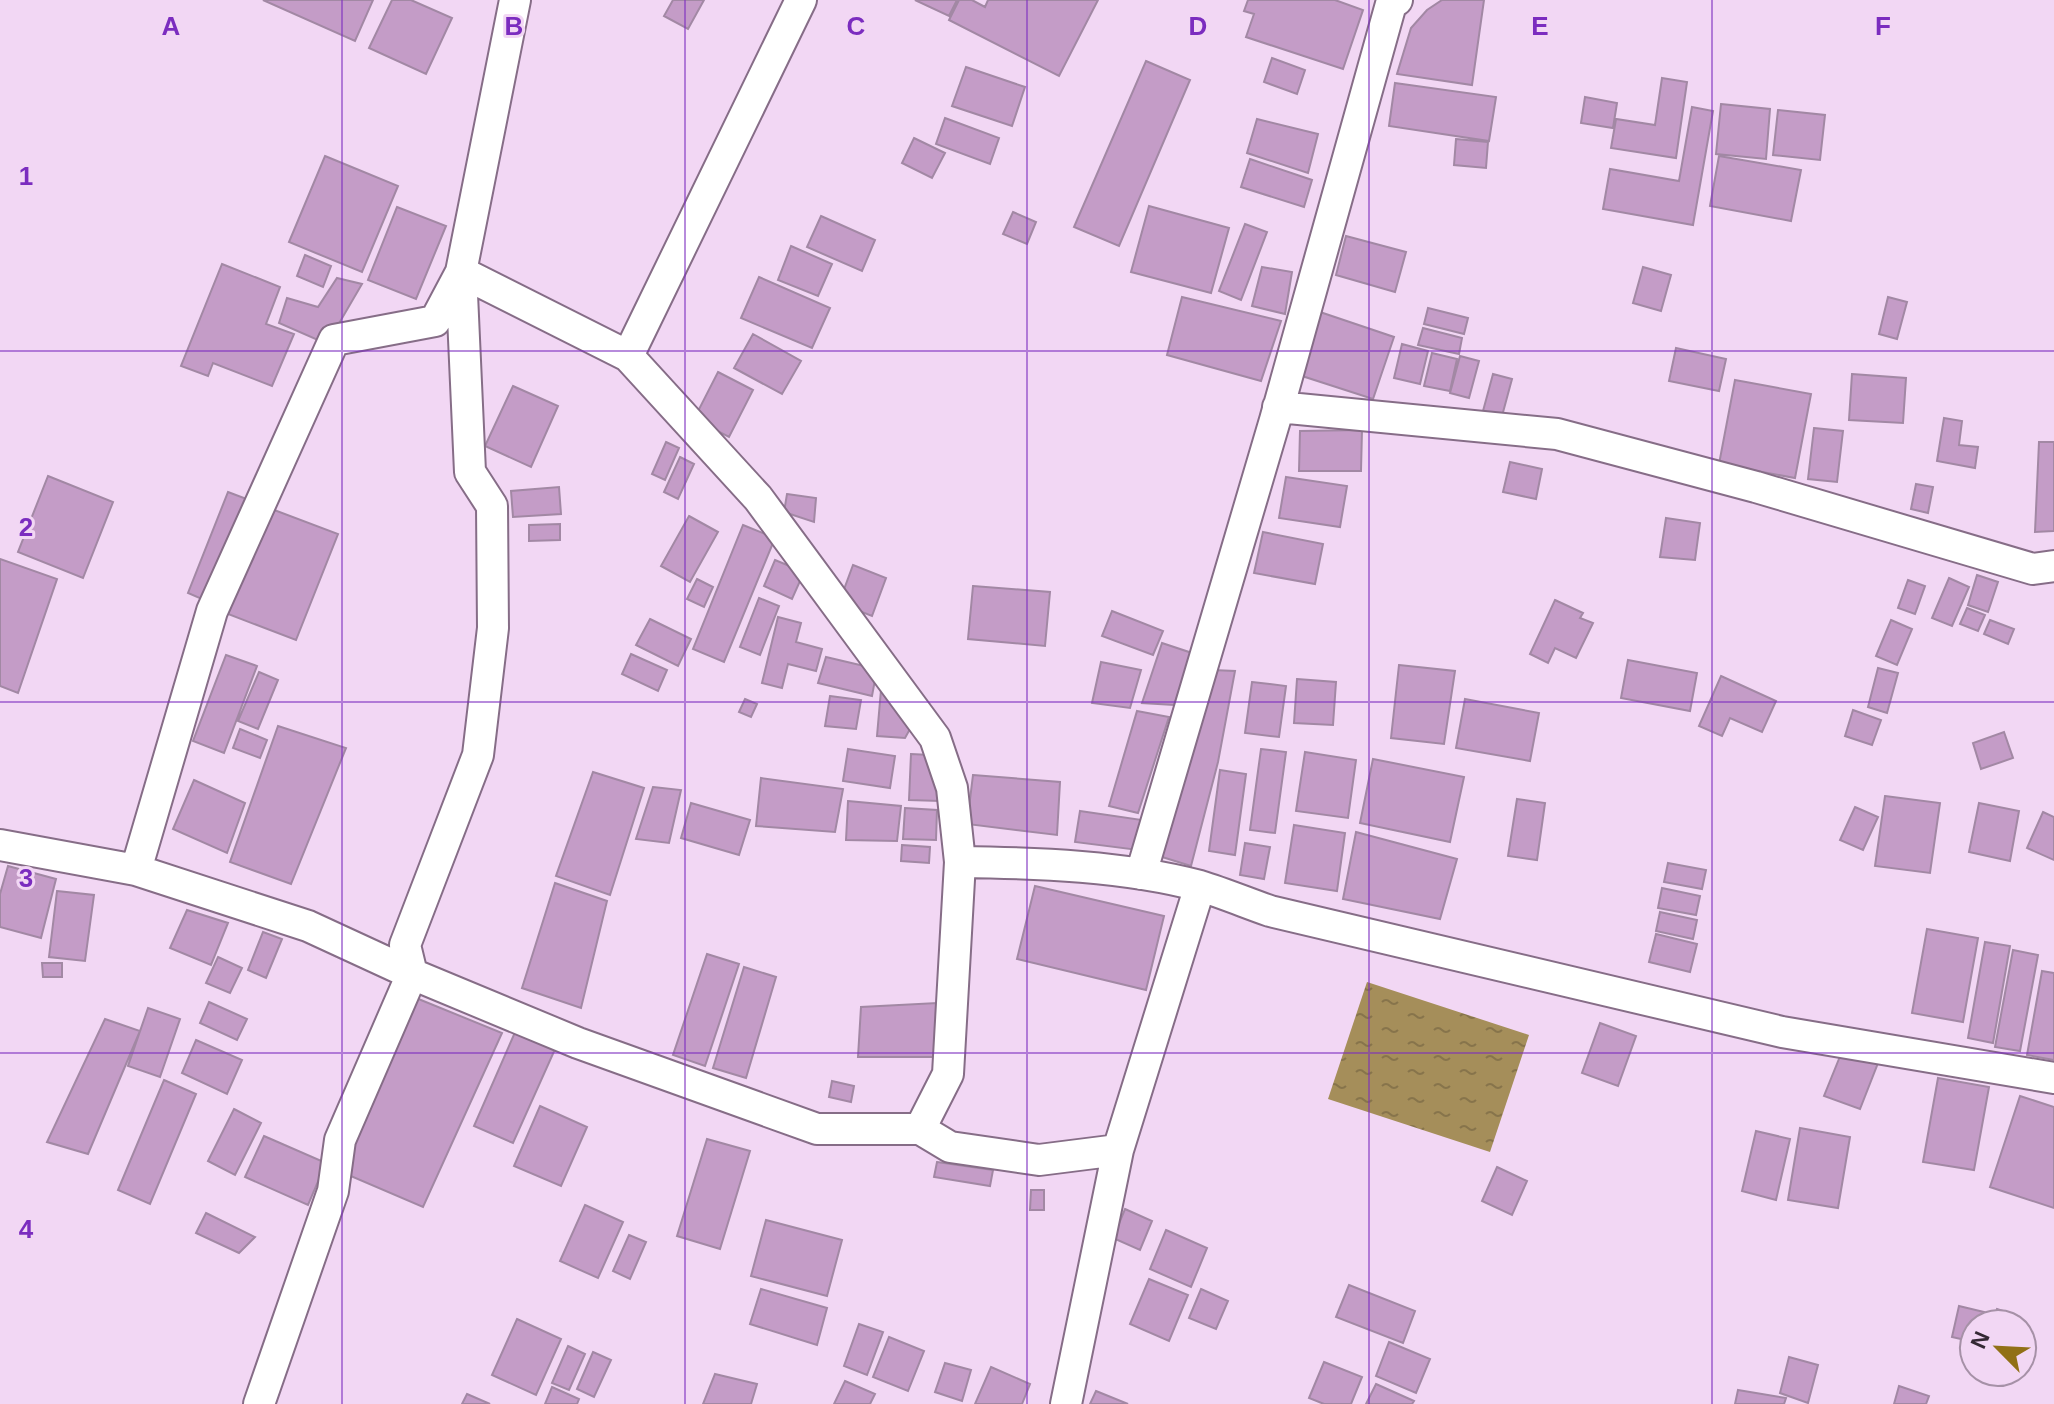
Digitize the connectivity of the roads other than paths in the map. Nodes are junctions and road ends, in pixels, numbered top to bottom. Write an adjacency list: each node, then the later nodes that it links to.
1 (515, 0): 4 (street)
2 (801, 0): 5 (street)
3 (1393, 1): 6 (street)
4 (461, 272): 5 (street); 10 (street); 13 (street)
5 (628, 356): 9 (street)
6 (1278, 407): 7 (street); 11 (street)
7 (2054, 566)
8 (0, 845): 10 (street)
9 (960, 862): 11 (street); 15 (street)
10 (136, 870): 13 (street)
11 (1141, 874): 12 (street)
12 (1200, 886): 14 (street); 16 (street)
13 (412, 974): 15 (street); 17 (street)
14 (2054, 1078)
15 (920, 1129): 16 (street)
16 (1118, 1150): 18 (street)
17 (259, 1404)
18 (1066, 1404)

